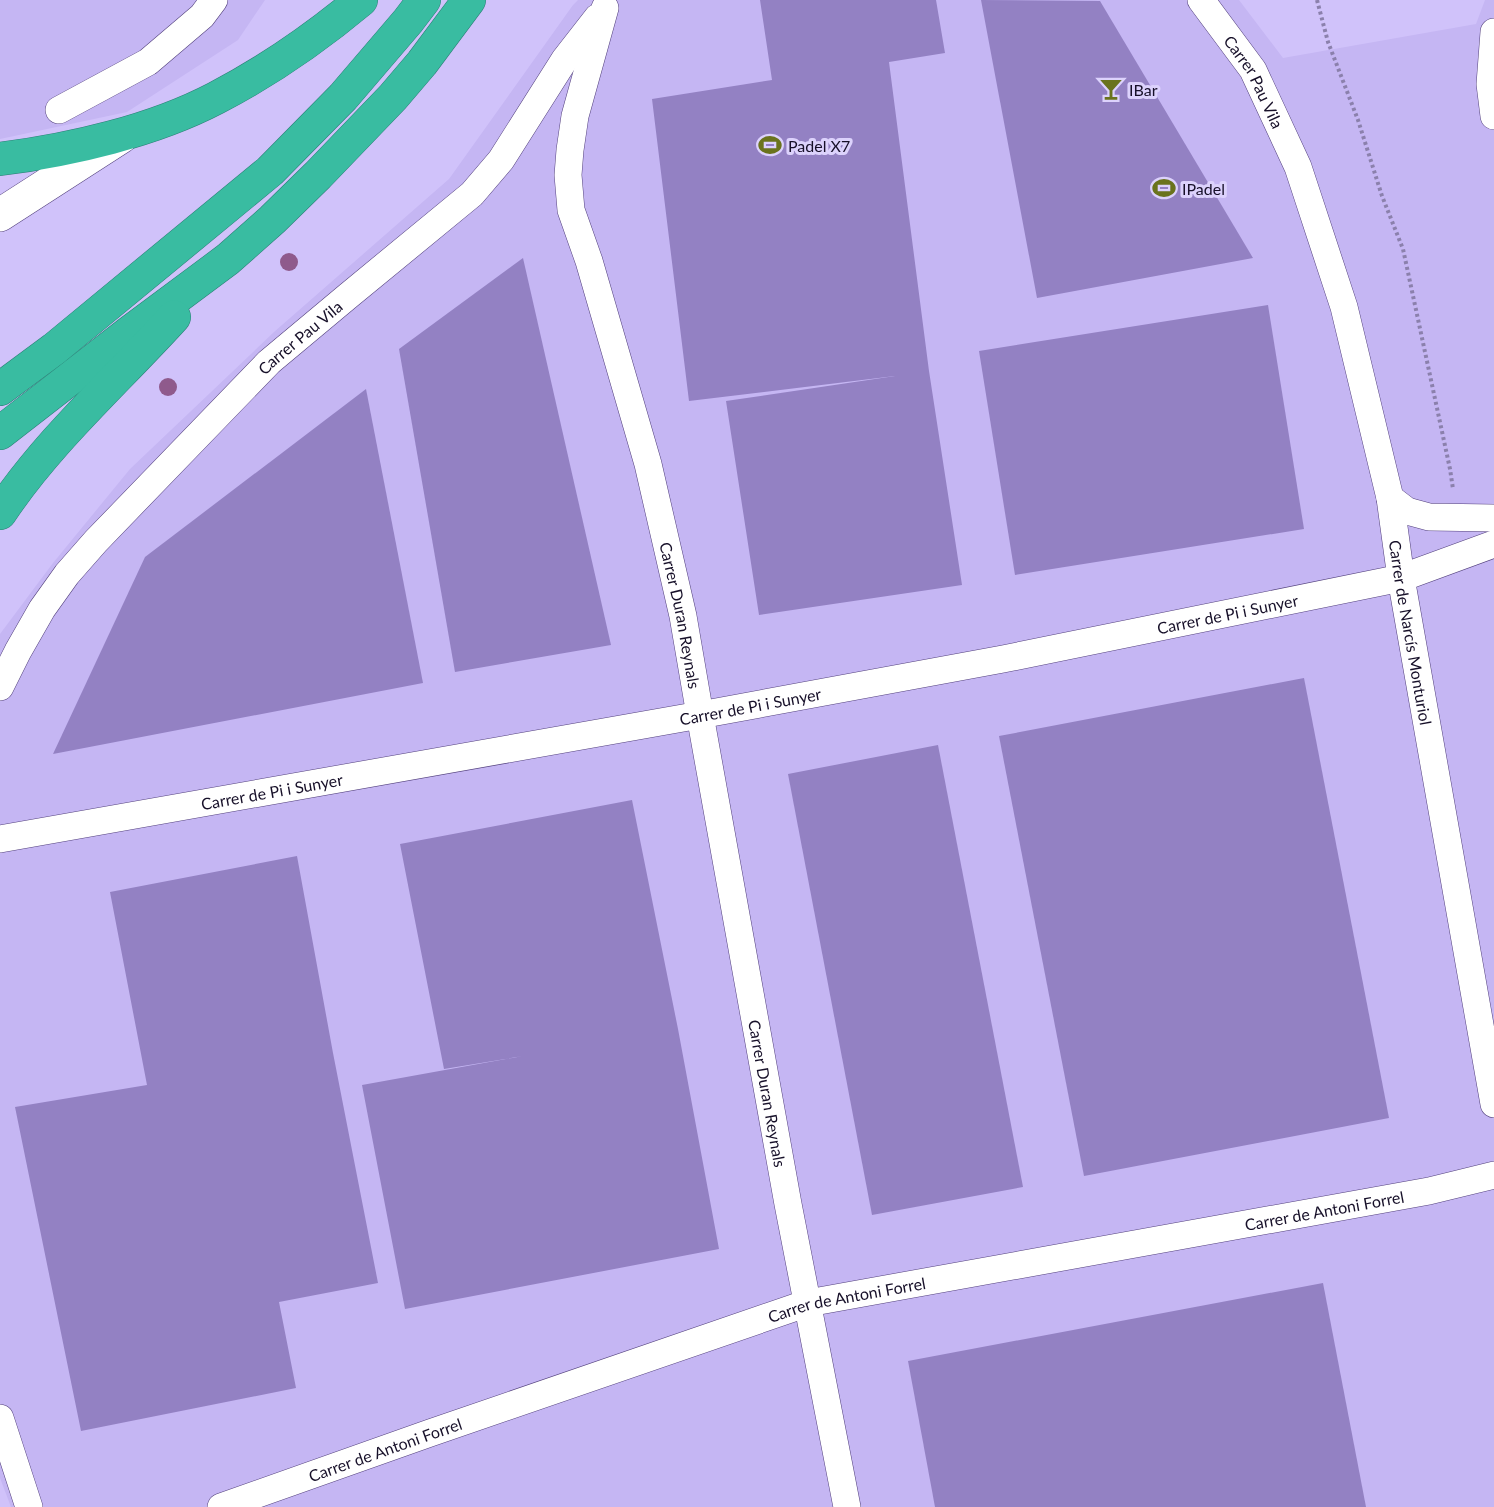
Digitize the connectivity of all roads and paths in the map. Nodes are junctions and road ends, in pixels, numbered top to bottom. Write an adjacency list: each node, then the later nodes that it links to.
1 (214, 0): 9 (street)
2 (361, 0): 11 (highway)
3 (424, 0): 16 (highway)
4 (470, 0): 15 (highway)
5 (1201, 0): 13 (street, Carrer Pau Vila)
6 (1317, 0): 20 (path)
7 (609, 4): 24 (street, Carrer Pau Vila); 25 (street, Carrer Duran Reynals)
8 (1494, 32): 10 (street)
9 (59, 110)
10 (1494, 116)
11 (128, 133): 12 (highway); 14 (street)
12 (0, 159)
13 (1298, 166): 18 (street, Carrer de Narcís Monturiol)
14 (0, 216)
15 (228, 259): 17 (highway); 19 (highway)
16 (0, 389)
17 (0, 433)
18 (1390, 498): 20 (street); 23 (street, Carrer de Narcís Monturiol)
19 (0, 513)
20 (1457, 517): 21 (street)
21 (1494, 518)
22 (1494, 544): 23 (street, Carrer de Pi i Sunyer)
23 (1401, 578): 25 (street, Carrer de Pi i Sunyer); 27 (street, Carrer de Narcís Monturiol)
24 (0, 687)
25 (700, 714): 26 (street, Carrer de Pi i Sunyer); 29 (street, Carrer Duran Reynals)
26 (0, 839)
27 (1494, 1104)
28 (1494, 1175): 29 (street, Carrer de Antoni Forrel)
29 (808, 1303): 32 (street, Carrer de Antoni Forrel); 33 (street, Carrer Duran Reynals)
30 (0, 1418): 31 (street)
31 (30, 1507)
32 (221, 1507)
33 (847, 1507)

